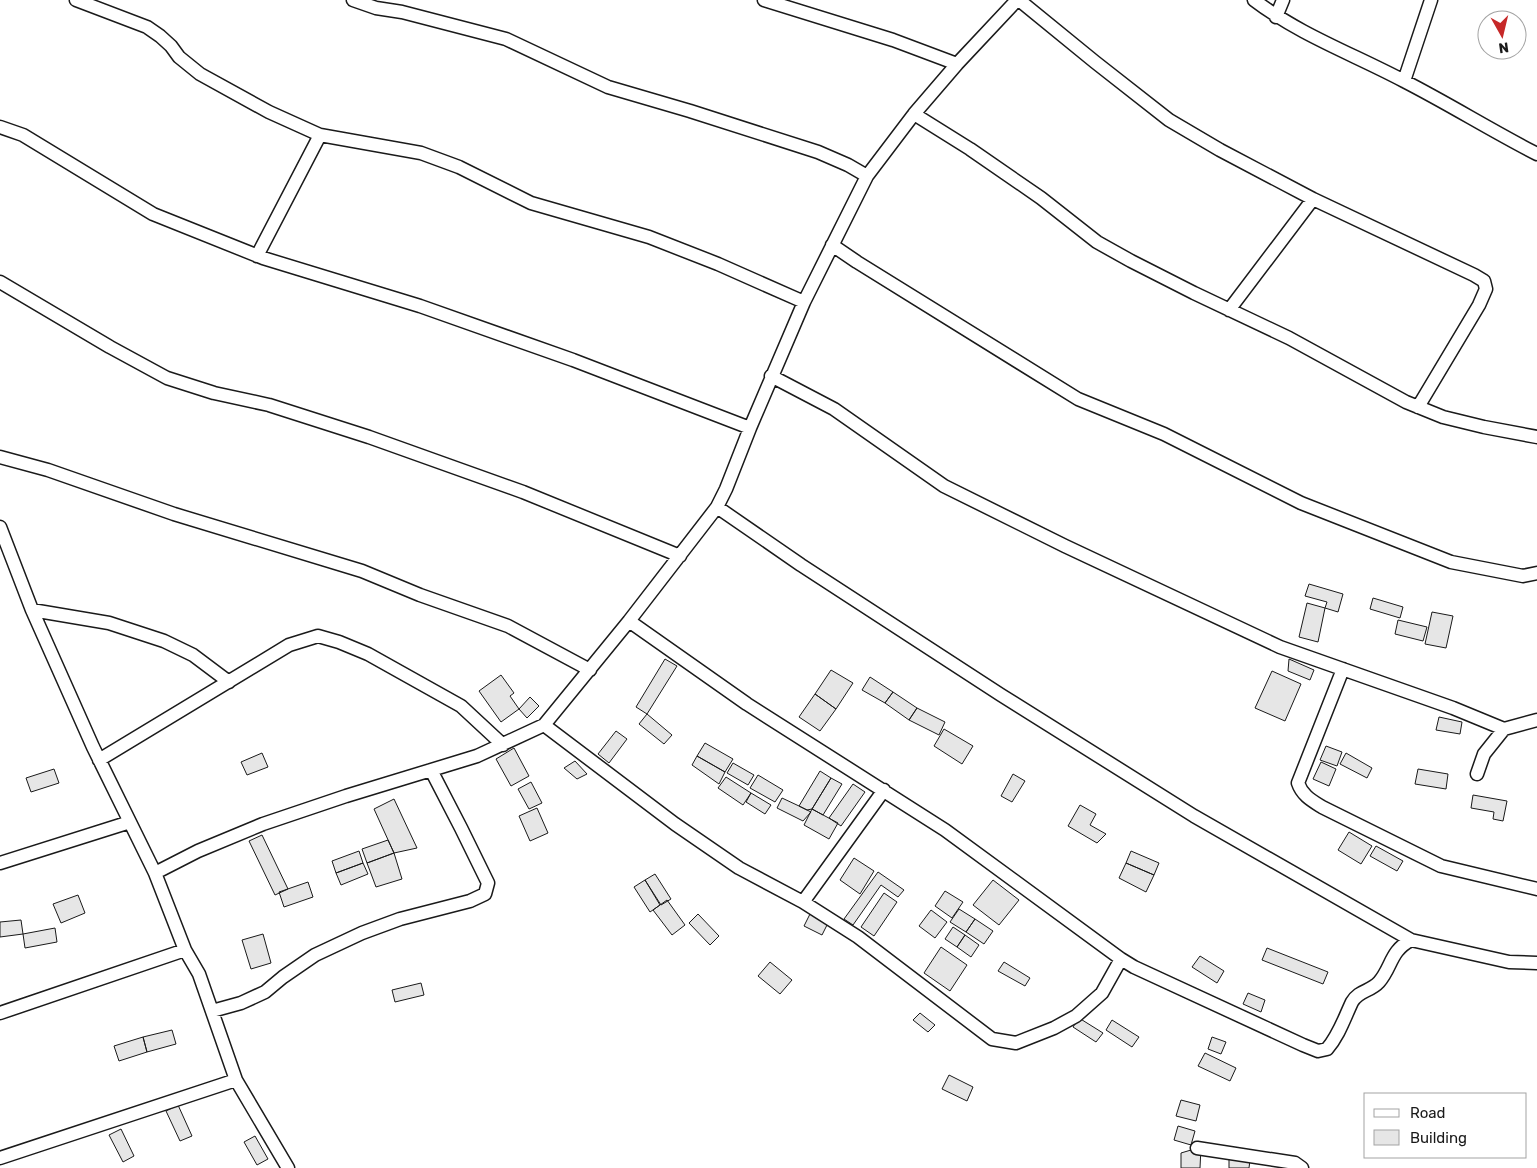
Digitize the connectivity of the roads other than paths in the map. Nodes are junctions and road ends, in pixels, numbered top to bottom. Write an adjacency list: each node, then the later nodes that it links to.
1 (76, 0): 13 (street)
2 (353, 0): 15 (street)
3 (764, 0): 9 (street)
4 (1018, 0): 9 (street); 16 (street)
5 (1254, 0): 8 (street)
6 (1283, 0): 8 (street)
7 (1431, 0): 10 (street)
8 (1276, 17): 10 (street)
9 (957, 64): 11 (street)
10 (1404, 80): 14 (street)
11 (914, 114): 15 (street); 21 (street)
12 (0, 126): 18 (street)
13 (320, 135): 18 (street); 20 (street)
14 (1537, 154)
15 (867, 176): 17 (street)
16 (1312, 199): 21 (street); 23 (street)
17 (832, 245): 20 (street); 30 (street)
18 (257, 256): 24 (street)
19 (0, 282): 29 (street)
20 (804, 302): 22 (street)
21 (1229, 310): 23 (street)
22 (771, 376): 24 (street); 33 (street)
23 (1418, 407): 25 (street)
24 (750, 428): 27 (street)
25 (1537, 437)
26 (0, 457): 34 (street)
27 (717, 506): 29 (street); 49 (street)
28 (0, 527): 31 (street)
29 (680, 556): 32 (street)
30 (1537, 573)
31 (32, 610): 35 (street); 40 (street)
32 (629, 621): 34 (street); 43 (street)
33 (1343, 669): 38 (street); 47 (street)
34 (590, 670): 37 (street)
35 (229, 682): 39 (street); 40 (street)
36 (1537, 720): 38 (street)
37 (544, 726): 39 (street); 48 (street)
38 (1504, 729): 42 (street)
39 (503, 745): 41 (street)
40 (99, 760): 44 (street)
41 (430, 770): 46 (street); 53 (street)
42 (1477, 774)
43 (884, 790): 48 (street); 51 (street)
44 (130, 822): 45 (street); 46 (street)
45 (0, 863)
46 (156, 873): 50 (street)
47 (1537, 889)
48 (803, 902): 51 (street)
49 (1411, 940): 51 (street); 52 (street)
50 (185, 950): 53 (street); 54 (street)
51 (1121, 959)
52 (1537, 964)
53 (212, 1011): 55 (street)
54 (0, 1013)
55 (236, 1080): 57 (street); 58 (street)
56 (1198, 1148): 59 (street)
57 (0, 1158)
58 (288, 1168)
59 (1302, 1168)

